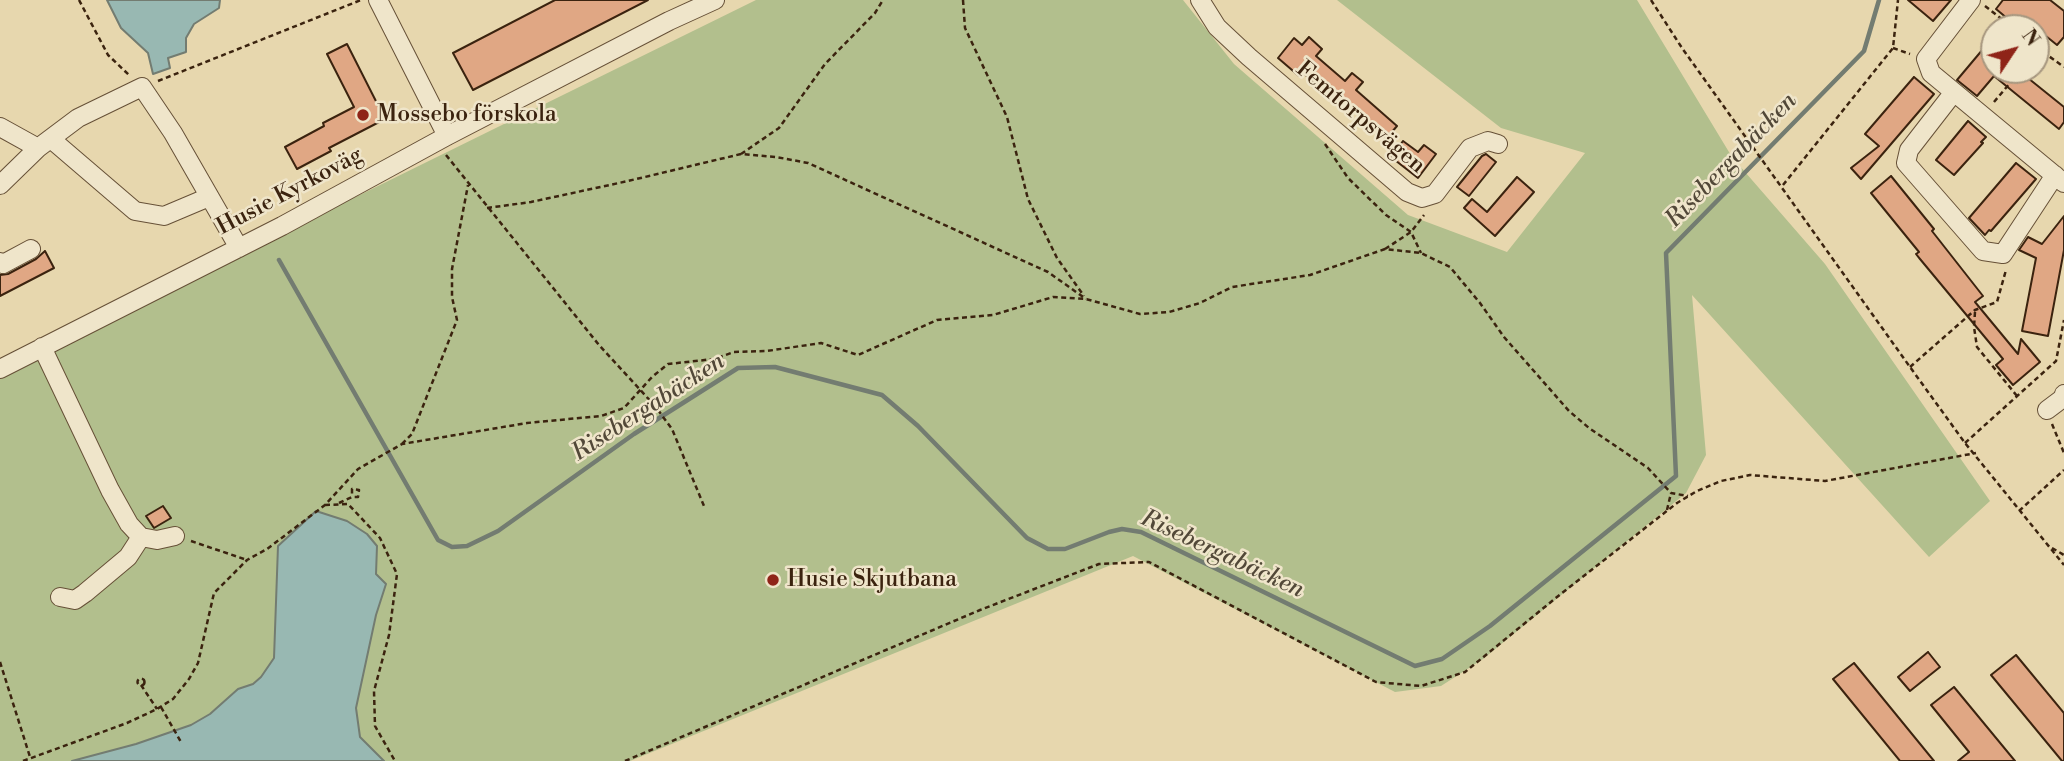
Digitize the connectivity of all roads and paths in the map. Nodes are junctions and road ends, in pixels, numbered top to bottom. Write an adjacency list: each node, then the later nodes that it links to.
1 (79, 0): 14 (path)
2 (361, 0): 14 (path)
3 (378, 0): 19 (street)
4 (715, 0): 19 (street, Husie Kyrkoväg)
5 (883, 0): 22 (path)
6 (963, 0): 37 (path)
7 (1200, 0): 27 (street, Femtorpsvägen)
8 (1651, 0): 26 (path)
9 (1898, 0): 26 (path)
10 (1971, 0): 15 (street)
11 (1978, 0): 12 (path)
12 (1996, 14)
13 (2009, 84): 16 (path)
14 (142, 87): 20 (street); 28 (street)
15 (1954, 92): 16 (street); 35 (street)
16 (1982, 116): 23 (street)
17 (0, 127): 20 (street)
18 (1320, 136): 30 (path)
19 (441, 138): 24 (path); 31 (street, Husie Kyrkoväg)
20 (45, 143): 25 (street); 28 (street)
21 (1498, 144): 27 (street, Femtorpsvägen)
22 (741, 154): 29 (path); 37 (path)
23 (2059, 179): 35 (street)
24 (468, 184): 29 (path); 48 (path)
25 (0, 185)
26 (1782, 186): 41 (path)
27 (1434, 194): 30 (path)
28 (209, 197): 31 (street)
29 (487, 208): 43 (path)
30 (1411, 232): 33 (path); 34 (path)
31 (239, 248): 40 (street, Husie Kyrkoväg)
32 (31, 249): 36 (street)
33 (1385, 249): 34 (path); 37 (path)
34 (1421, 253): 52 (path)
35 (2003, 254): 38 (path)
36 (0, 262)
37 (1086, 299): 43 (path)
38 (1975, 310): 41 (path); 45 (path)
39 (2064, 320): 45 (path)
40 (42, 347): 42 (street, Husie Kyrkoväg); 61 (street)
41 (1910, 367): 47 (path)
42 (0, 369)
43 (640, 390): 48 (path); 57 (path)
44 (2064, 394): 46 (street)
45 (2018, 396): 47 (path)
46 (2047, 410): 50 (path)
47 (1965, 443): 49 (path)
48 (402, 444): 56 (path)
49 (1975, 453): 53 (path); 59 (path)
50 (2064, 453)
51 (2064, 470): 59 (path)
52 (1671, 493): 53 (path); 58 (path)
53 (1688, 496): 58 (path)
54 (352, 497): 54 (path); 55 (path)
55 (337, 504): 56 (path); 73 (path)
56 (325, 505): 64 (path)
57 (704, 506)
58 (1667, 511): 74 (path)
59 (2019, 511): 62 (path)
60 (175, 536): 61 (street); 64 (path)
61 (141, 537): 66 (street)
62 (2048, 546): 63 (path); 65 (path)
63 (2064, 555)
64 (247, 560): 69 (path)
65 (2064, 565)
66 (60, 597)
67 (0, 662): 71 (path)
68 (141, 685): 69 (path)
69 (159, 708): 70 (path); 71 (path)
70 (181, 742)
71 (30, 757): 72 (path)
72 (23, 761)
73 (395, 761)
74 (625, 761)

